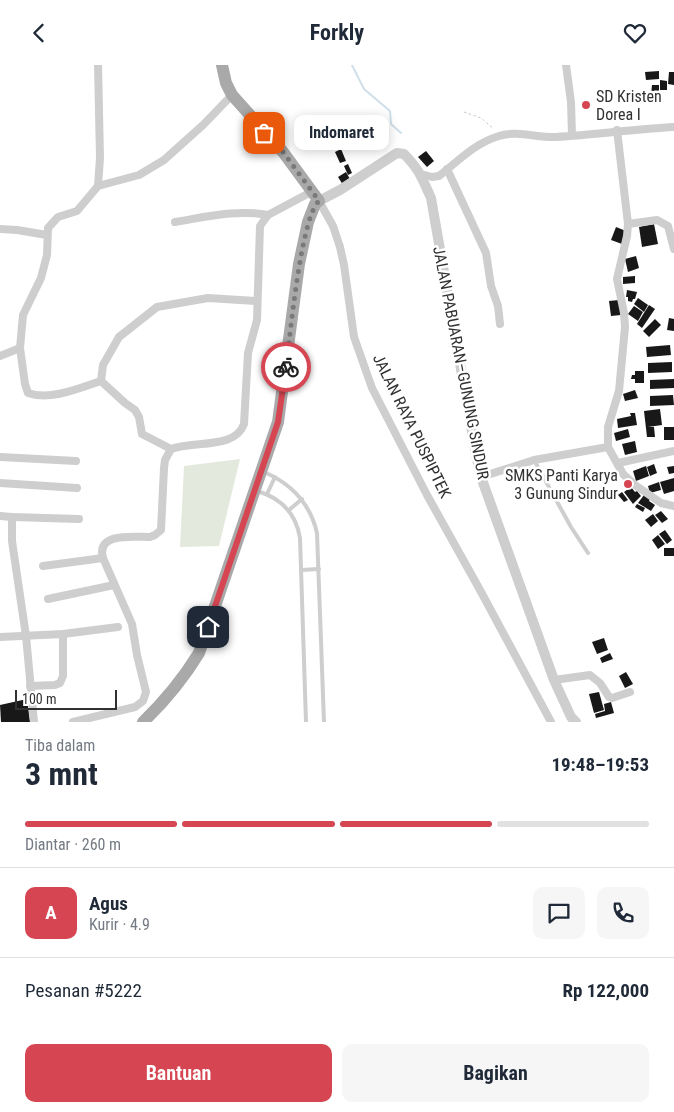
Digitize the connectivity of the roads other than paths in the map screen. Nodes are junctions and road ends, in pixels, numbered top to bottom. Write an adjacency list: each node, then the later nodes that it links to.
1 (98, 65): 10 (street)
2 (222, 65): 4 (main road, JALAN RAYA PUSPIPTEK)
3 (566, 65): 7 (street)
4 (232, 95): 10 (street); 11 (main road, JALAN RAYA PUSPIPTEK)
5 (674, 127): 6 (street)
6 (617, 130): 7 (street); 14 (street)
7 (572, 135): 8 (street)
8 (447, 169): 9 (street); 19 (street)
9 (421, 174): 11 (street, JALAN PABUARAN–GUNUNG SINDUR); 32 (street, JALAN PABUARAN–GUNUNG SINDUR)
10 (98, 186): 16 (street)
11 (316, 196): 12 (street); 30 (main road); 62 (street, JALAN RAYA PUSPIPTEK)
12 (268, 215): 13 (street); 18 (street)
13 (175, 222)
14 (628, 224): 17 (street); 23 (street)
15 (0, 229): 16 (street)
16 (47, 235): 20 (street)
17 (674, 249)
18 (257, 301): 22 (street); 24 (street)
19 (500, 324)
20 (20, 348): 21 (street); 22 (street)
21 (0, 356)
22 (101, 381): 24 (street)
23 (608, 447): 27 (street); 29 (street)
24 (171, 449): 44 (street)
25 (674, 451): 29 (street)
26 (0, 457): 28 (street)
27 (534, 460): 32 (street); 43 (lane)
28 (76, 461)
29 (618, 463): 37 (street)
30 (262, 471): 31 (lane); 35 (main road)
31 (275, 477): 35 (lane); 36 (lane)
32 (481, 477): 54 (street, JALAN PABUARAN–GUNUNG SINDUR)
33 (0, 483): 34 (street)
34 (77, 488)
35 (261, 492): 38 (lane); 59 (main road)
36 (302, 499): 38 (lane); 46 (lane)
37 (674, 506): 39 (street)
38 (289, 510): 47 (lane)
39 (674, 511)
40 (0, 516): 41 (street)
41 (12, 517): 42 (street); 52 (street)
42 (79, 519)
43 (588, 553)
44 (103, 558): 45 (street); 48 (street)
45 (43, 566)
46 (319, 569): 47 (lane); 61 (lane)
47 (301, 570): 60 (lane)
48 (114, 585): 49 (street); 58 (street)
49 (48, 599)
50 (118, 627): 51 (street)
51 (63, 634): 52 (street); 55 (street)
52 (26, 636): 53 (street); 55 (street)
53 (0, 637)
54 (554, 680): 56 (street); 63 (street, JALAN PABUARAN–GUNUNG SINDUR)
55 (30, 686): 57 (street)
56 (630, 692)
57 (34, 722)
58 (73, 722)
59 (143, 722)
60 (306, 722)
61 (324, 722)
62 (551, 722)
63 (576, 722)

